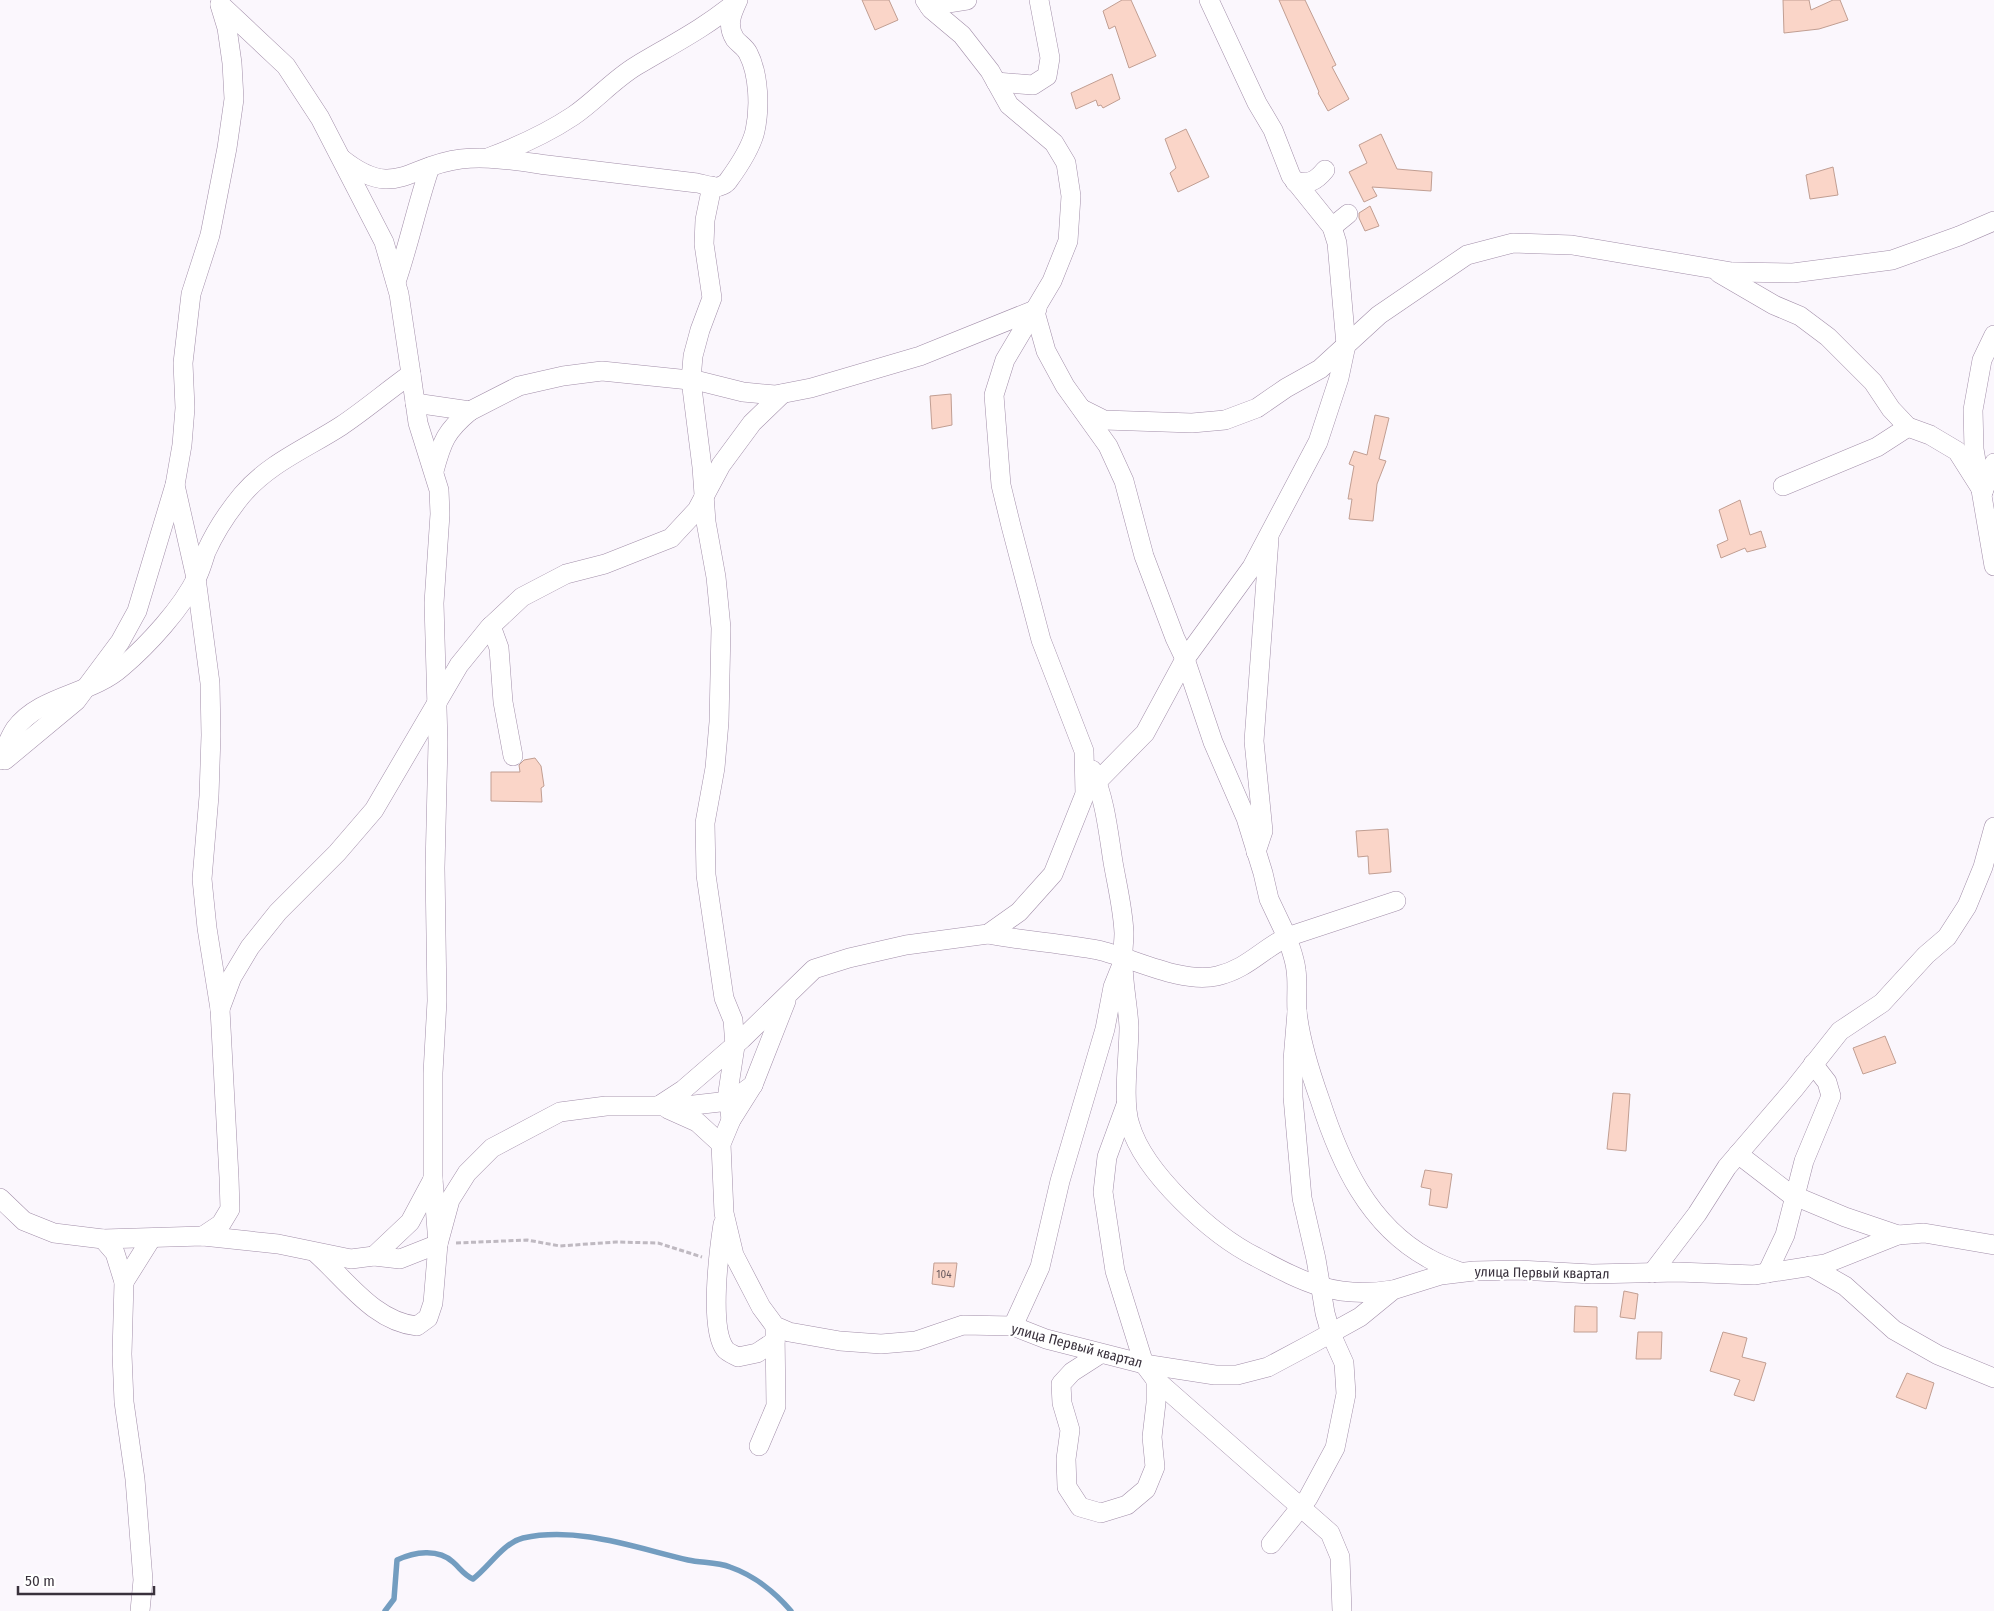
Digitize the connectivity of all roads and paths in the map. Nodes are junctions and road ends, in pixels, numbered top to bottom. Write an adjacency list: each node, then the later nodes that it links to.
1 (738, 0): 8 (street); 13 (street)
2 (967, 0): 6 (street)
3 (1039, 0): 7 (street)
4 (1209, 0): 12 (street)
5 (219, 2): 9 (street); 31 (street)
6 (927, 3): 7 (street)
7 (996, 82): 19 (street)
8 (489, 157): 10 (street); 13 (street)
9 (341, 158): 10 (street); 18 (street)
10 (430, 167): 18 (street)
11 (1325, 170): 12 (street)
12 (1295, 182): 16 (street)
13 (712, 186): 23 (street)
14 (1348, 214): 16 (street)
15 (1994, 220): 17 (street)
16 (1332, 227): 21 (street)
17 (1712, 269): 21 (street); 28 (street)
18 (396, 282): 22 (street)
19 (1036, 310): 24 (street); 26 (street); 45 (street)
20 (1994, 336): 33 (street)
21 (1346, 344): 26 (street); 35 (street)
22 (411, 374): 25 (street); 37 (street)
23 (691, 380): 24 (street); 27 (street); 34 (street)
24 (782, 394): 34 (street)
25 (415, 403): 27 (street); 30 (street)
26 (1081, 408): 39 (street)
27 (470, 411): 30 (street)
28 (1908, 427): 32 (street); 33 (street)
29 (1994, 463): 33 (street)
30 (434, 471): 41 (street)
31 (175, 484): 37 (street); 40 (street)
32 (1783, 486)
33 (1983, 492): 36 (street)
34 (704, 496): 38 (street); 55 (street)
35 (1270, 532): 39 (street); 47 (street)
36 (1994, 566)
37 (196, 578): 40 (street); 53 (street)
38 (491, 626): 41 (street); 42 (street)
39 (1185, 659): 45 (street); 47 (street)
40 (84, 690): 43 (street); 44 (street)
41 (436, 703): 53 (street); 64 (street)
42 (513, 756)
43 (0, 760)
44 (0, 765)
45 (1091, 787): 49 (street); 51 (street)
46 (1994, 827): 56 (street)
47 (1256, 853): 50 (street)
48 (1396, 901): 50 (street)
49 (988, 934): 51 (street); 52 (street)
50 (1287, 937): 51 (street); 54 (street)
51 (1123, 961): 59 (street); 84 (street)
52 (789, 994): 55 (street); 57 (street)
53 (220, 1009): 69 (street)
54 (1297, 1012): 78 (street); 82 (street)
55 (735, 1046): 58 (street); 60 (street)
56 (1813, 1064): 63 (street); 65 (street)
57 (752, 1086): 58 (street); 61 (street)
58 (729, 1101): 60 (street); 61 (street)
59 (1127, 1104): 82 (street); 88 (street)
60 (660, 1105): 62 (street); 72 (street)
61 (730, 1120): 62 (street)
62 (721, 1144): 67 (street)
63 (1738, 1154): 65 (street); 79 (street)
64 (433, 1179): 72 (street); 75 (street)
65 (1794, 1195): 68 (street); 80 (street)
66 (0, 1198): 70 (street)
67 (724, 1213): 76 (street); 85 (street)
68 (1898, 1235): 73 (street, улица Первый квартал); 77 (street, улица Первый квартал)
69 (203, 1236): 71 (street); 74 (street)
70 (103, 1239): 71 (street); 81 (street)
71 (151, 1239): 81 (street)
72 (438, 1244): 74 (street); 75 (street); 76 (path)
73 (1994, 1245)
74 (317, 1254): 75 (street)
75 (374, 1256)
76 (718, 1263): 85 (street)
77 (1810, 1266): 80 (street, улица Первый квартал); 89 (street)
78 (1461, 1273): 79 (street, улица Первый квартал); 83 (street, улица Первый квартал)
79 (1652, 1273): 80 (street, улица Первый квартал)
80 (1767, 1273)
81 (124, 1282): 94 (street)
82 (1321, 1288): 83 (street); 86 (street)
83 (1393, 1290): 86 (street, улица Первый квартал)
84 (1013, 1326): 85 (street, улица Первый квартал); 87 (street, улица Первый квартал)
85 (775, 1334): 91 (street)
86 (1330, 1334): 88 (street, улица Первый квартал); 92 (street)
87 (1100, 1354): 88 (street, улица Первый квартал); 90 (street)
88 (1144, 1364): 90 (street)
89 (1994, 1378)
90 (1156, 1380): 92 (street)
91 (759, 1446)
92 (1301, 1506): 93 (street); 95 (street)
93 (1271, 1544)
94 (140, 1611)
95 (1342, 1611)

